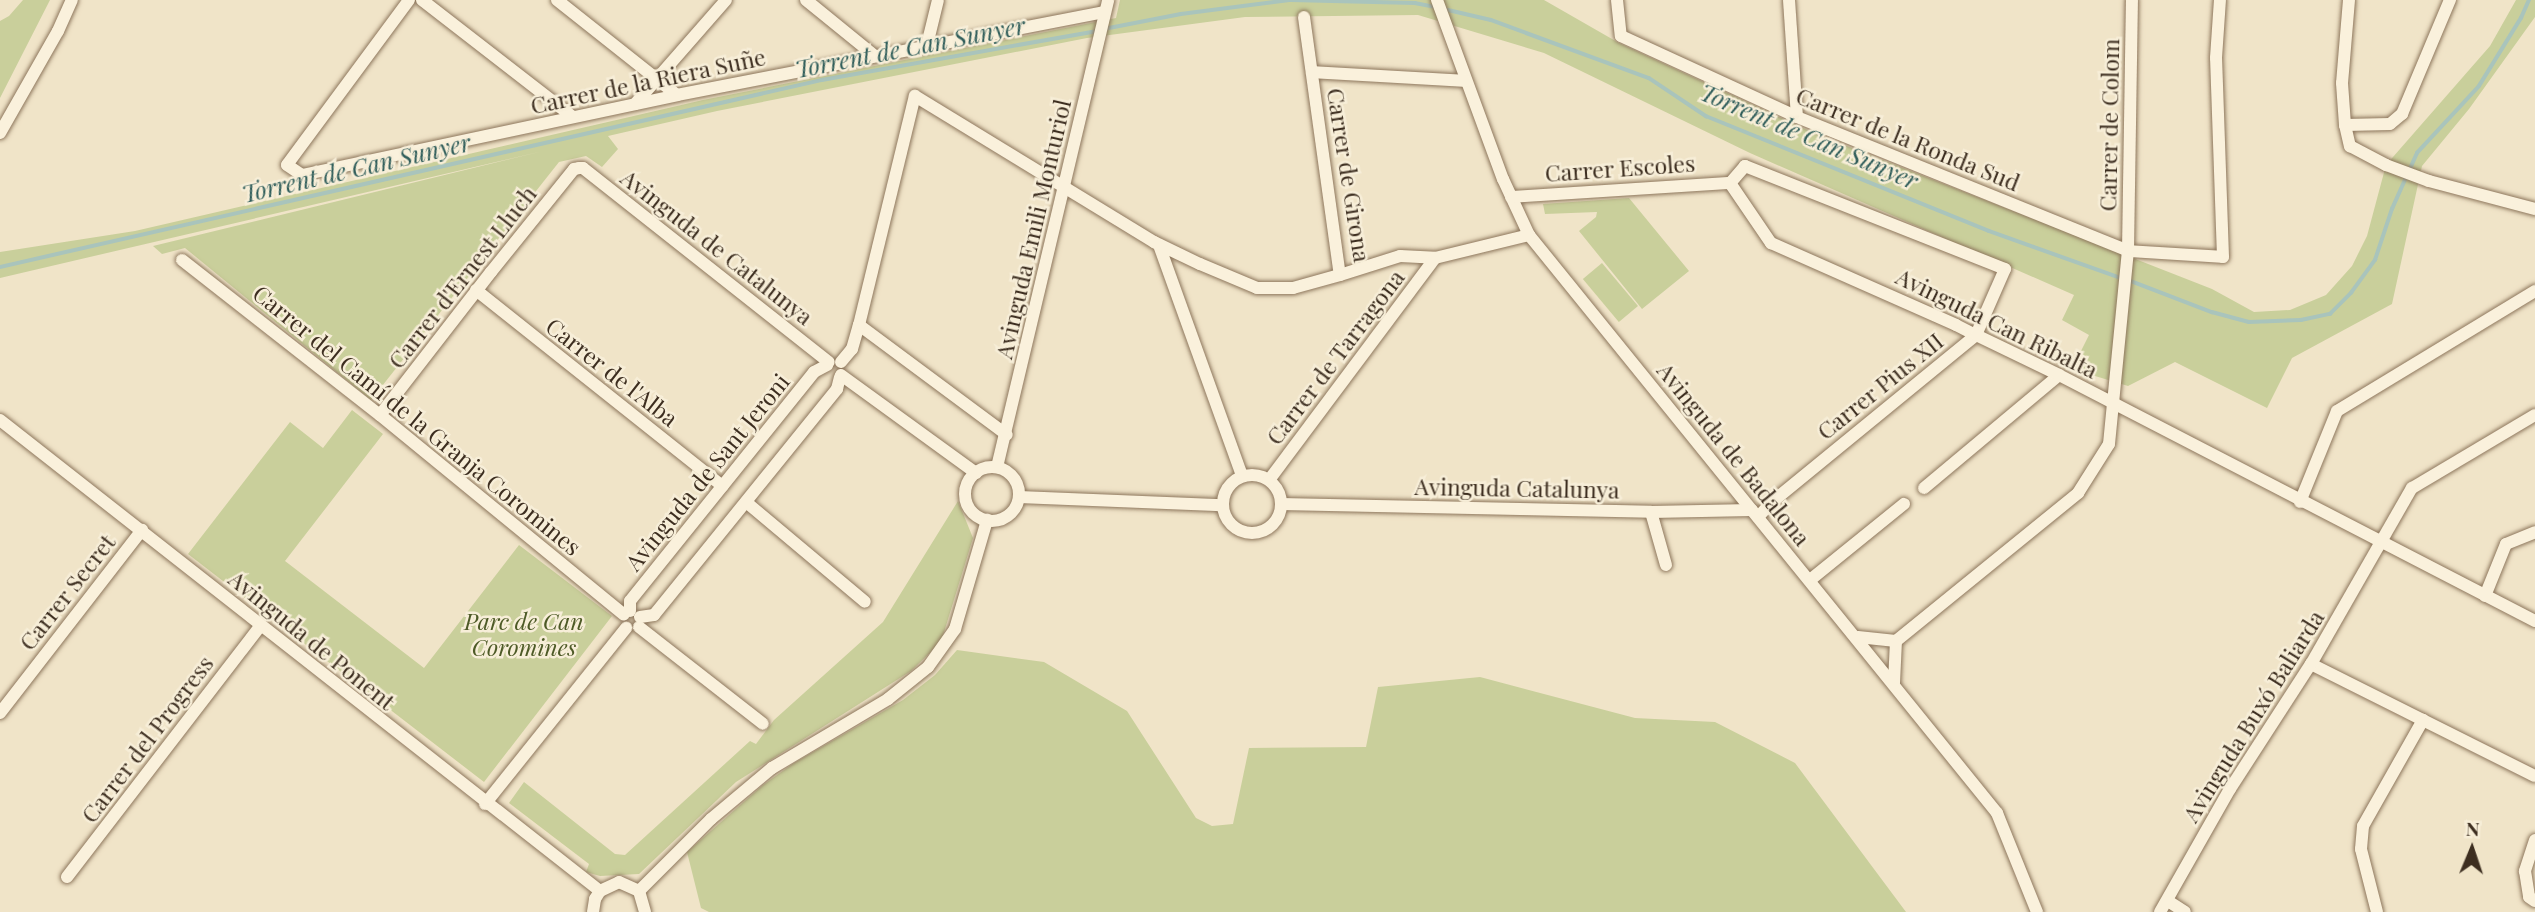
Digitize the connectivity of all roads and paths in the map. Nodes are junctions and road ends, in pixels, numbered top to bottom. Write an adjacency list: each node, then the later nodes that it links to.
1 (72, 0): 27 (street)
2 (409, 0): 24 (street, Carrer de la Riera Suñe)
3 (422, 0): 24 (street)
4 (557, 0): 20 (street)
5 (726, 0): 20 (street)
6 (806, 0): 18 (street)
7 (938, 0): 17 (street)
8 (1437, 0): 21 (street, Avinguda de Badalona)
9 (1617, 0): 25 (street, Carrer de la Ronda Sud)
10 (1789, 0): 25 (street)
11 (2132, 0): 35 (street, Carrer de Colom)
12 (2220, 0): 35 (street, Carrer de la Ronda Sud)
13 (2349, 0): 26 (street)
14 (2450, 0): 26 (street)
15 (1105, 10): 17 (street, Carrer de la Riera Suñe); 30 (street, Avinguda Emili Monturiol)
16 (1304, 17): 19 (street, Carrer de Girona)
17 (927, 45): 18 (street, Carrer de la Riera Suñe)
18 (874, 56): 22 (street, Carrer de la Riera Suñe)
19 (1312, 72): 21 (street); 39 (street, Carrer de Girona)
20 (658, 80): 22 (street); 23 (street)
21 (1466, 81): 31 (street, Avinguda de Badalona)
22 (677, 95): 23 (street, Carrer de la Riera Suñe)
23 (635, 104): 24 (street, Carrer de la Riera Suñe)
24 (573, 117)
25 (1797, 117): 35 (street, Carrer de la Ronda Sud)
26 (2345, 125): 32 (street)
27 (0, 133)
28 (579, 167): 40 (street, Carrer d'Ernest Lluch); 44 (street, Avinguda de Catalunya)
29 (1730, 183): 31 (street, Carrer Escoles); 38 (street, Avinguda Can Ribalta); 43 (street, Avinguda Can Ribalta)
30 (1064, 189): 34 (street); 42 (street); 50 (street, Avinguda Emili Monturiol)
31 (1511, 197): 33 (street, Avinguda de Badalona)
32 (2535, 209)
33 (1529, 235): 36 (street, Carrer de Girona); 64 (street, Avinguda de Badalona)
34 (1159, 245): 39 (street); 53 (street)
35 (2128, 251): 46 (street, Carrer de Colom)
36 (1435, 258): 39 (street, Carrer de Girona); 54 (street, Carrer de Tarragona)
37 (183, 260): 47 (street, Carrer del Camí de la Granja Coromines)
38 (2005, 269): 43 (street, Carrer Pius XII)
39 (1339, 275)
40 (476, 290): 47 (street, Carrer d'Ernest Lluch); 55 (street, Carrer de l'Alba)
41 (2535, 291): 59 (street)
42 (859, 325): 44 (street); 50 (street)
43 (1976, 335): 45 (street, Avinguda Can Ribalta); 64 (street, Carrer Pius XII)
44 (836, 368): 52 (street, Avinguda de Catalunya); 55 (street, Avinguda de Sant Jeroni); 58 (street, Avinguda de Sant Jeroni)
45 (2059, 375): 46 (street, Avinguda Can Ribalta); 56 (street)
46 (2115, 403): 59 (street, Avinguda Can Ribalta); 77 (street, Carrer de Colom)
47 (380, 415): 73 (street, Carrer del Camí de la Granja Coromines)
48 (2535, 415): 68 (street, Avinguda Buxó Baliarda)
49 (0, 420): 66 (street, Avinguda de Ponent)
50 (1006, 435): 51 (street, Avinguda Emili Monturiol)
51 (997, 467): 52 (street); 57 (street)
52 (976, 473): 65 (street)
53 (1242, 476): 54 (street); 62 (street)
54 (1269, 480): 60 (street)
55 (722, 486): 73 (street, Avinguda de Sant Jeroni)
56 (1924, 488)
57 (1019, 497): 62 (street); 65 (street)
58 (746, 502): 72 (street); 73 (street, Avinguda de Sant Jeroni)
59 (2300, 502): 68 (street, Avinguda Can Ribalta)
60 (1281, 504): 62 (street); 63 (street, Avinguda Catalunya)
61 (1904, 504): 70 (street)
62 (1223, 505)
63 (1651, 512): 64 (street, Avinguda Catalunya); 69 (street)
64 (1755, 513): 70 (street, Avinguda de Badalona)
65 (987, 520): 88 (street)
66 (142, 530): 75 (street, Avinguda de Ponent); 80 (street, Carrer Secret)
67 (2535, 532): 71 (street)
68 (2382, 543): 71 (street, Avinguda Can Ribalta); 78 (street, Avinguda Buxó Baliarda)
69 (1666, 565)
70 (1810, 580): 76 (street, Avinguda de Badalona)
71 (2485, 596): 74 (street, Avinguda Can Ribalta)
72 (865, 602)
73 (632, 620): 82 (street, Carrer del Camí de la Granja Coromines); 84 (street, Avinguda de Sant Jeroni)
74 (2535, 621)
75 (260, 626): 84 (street, Avinguda de Ponent); 86 (street, Carrer del Progress)
76 (1858, 638): 77 (street); 79 (street, Avinguda de Badalona)
77 (1896, 641): 79 (street)
78 (2311, 664): 81 (street); 90 (street, Avinguda Buxó Baliarda)
79 (1894, 683): 93 (street, Avinguda de Badalona)
80 (0, 713)
81 (2423, 720): 83 (street); 95 (street)
82 (763, 724)
83 (2535, 776)
84 (485, 804): 87 (street, Avinguda de Ponent)
85 (2535, 840): 89 (street)
86 (67, 877)
87 (600, 891): 88 (street); 91 (street)
88 (639, 891): 92 (street)
89 (2535, 901)
90 (2164, 906): 94 (street)
91 (593, 912)
92 (645, 912)
93 (2037, 912)
94 (2185, 912)
95 (2377, 912)

